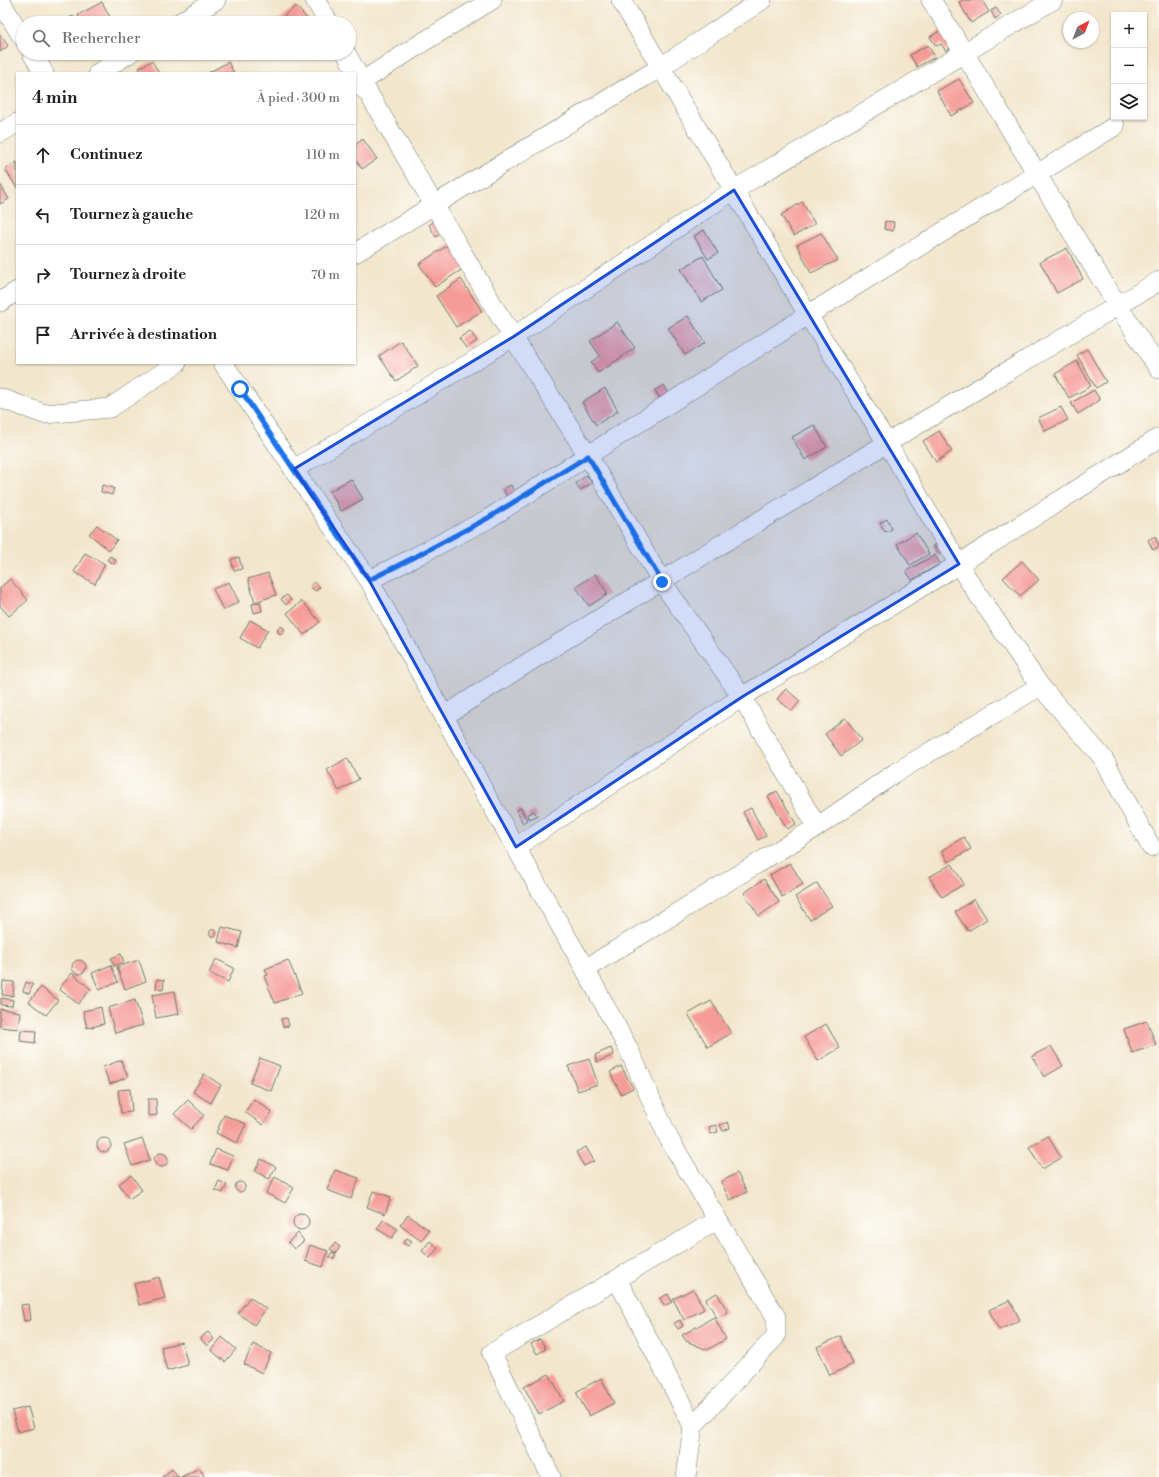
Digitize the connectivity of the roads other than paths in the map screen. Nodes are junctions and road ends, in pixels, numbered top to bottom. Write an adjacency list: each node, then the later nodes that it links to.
1 (216, 0): 9 (street)
2 (315, 0): 10 (street)
3 (492, 0): 21 (street)
4 (621, 0): 16 (street)
5 (762, 0): 16 (street)
6 (931, 0): 12 (street)
7 (1053, 0): 12 (street)
8 (0, 1): 11 (street)
9 (190, 16)
10 (324, 16)
11 (16, 27)
12 (965, 53): 25 (street); 26 (street)
13 (36, 60): 17 (street)
14 (119, 60): 18 (street)
15 (349, 60): 19 (street)
16 (661, 68): 26 (street); 27 (street)
17 (43, 72)
18 (100, 72)
19 (355, 72)
20 (356, 75): 21 (street)
21 (361, 86): 27 (street)
22 (16, 123): 24 (street)
23 (1115, 126): 25 (street)
24 (0, 133)
25 (1037, 175): 32 (street); 33 (street)
26 (734, 190): 33 (street); 34 (street)
27 (434, 205): 28 (street); 34 (street)
28 (356, 252)
29 (1159, 281): 32 (street)
30 (16, 292): 31 (street)
31 (0, 302)
32 (1118, 306): 37 (street); 40 (street)
33 (808, 315): 40 (street); 41 (street)
34 (513, 337): 41 (street); 42 (street)
35 (176, 364): 38 (street)
36 (224, 364): 42 (street)
37 (1159, 369)
38 (0, 398)
39 (1159, 438): 43 (street)
40 (887, 443): 43 (street); 45 (street)
41 (588, 456): 44 (street); 45 (street)
42 (294, 470): 44 (street)
43 (959, 564): 46 (street); 47 (street)
44 (369, 580): 48 (street)
45 (662, 582): 47 (street); 48 (street)
46 (1040, 686): 49 (street); 51 (street)
47 (742, 697): 49 (street); 50 (street)
48 (444, 716): 50 (street)
49 (817, 827): 52 (street)
50 (516, 847): 52 (street)
51 (1151, 847)
52 (585, 969): 53 (street)
53 (717, 1220): 54 (street); 55 (street)
54 (617, 1279): 55 (street); 56 (street)
55 (693, 1426): 57 (street)
56 (552, 1477)
57 (686, 1477)

